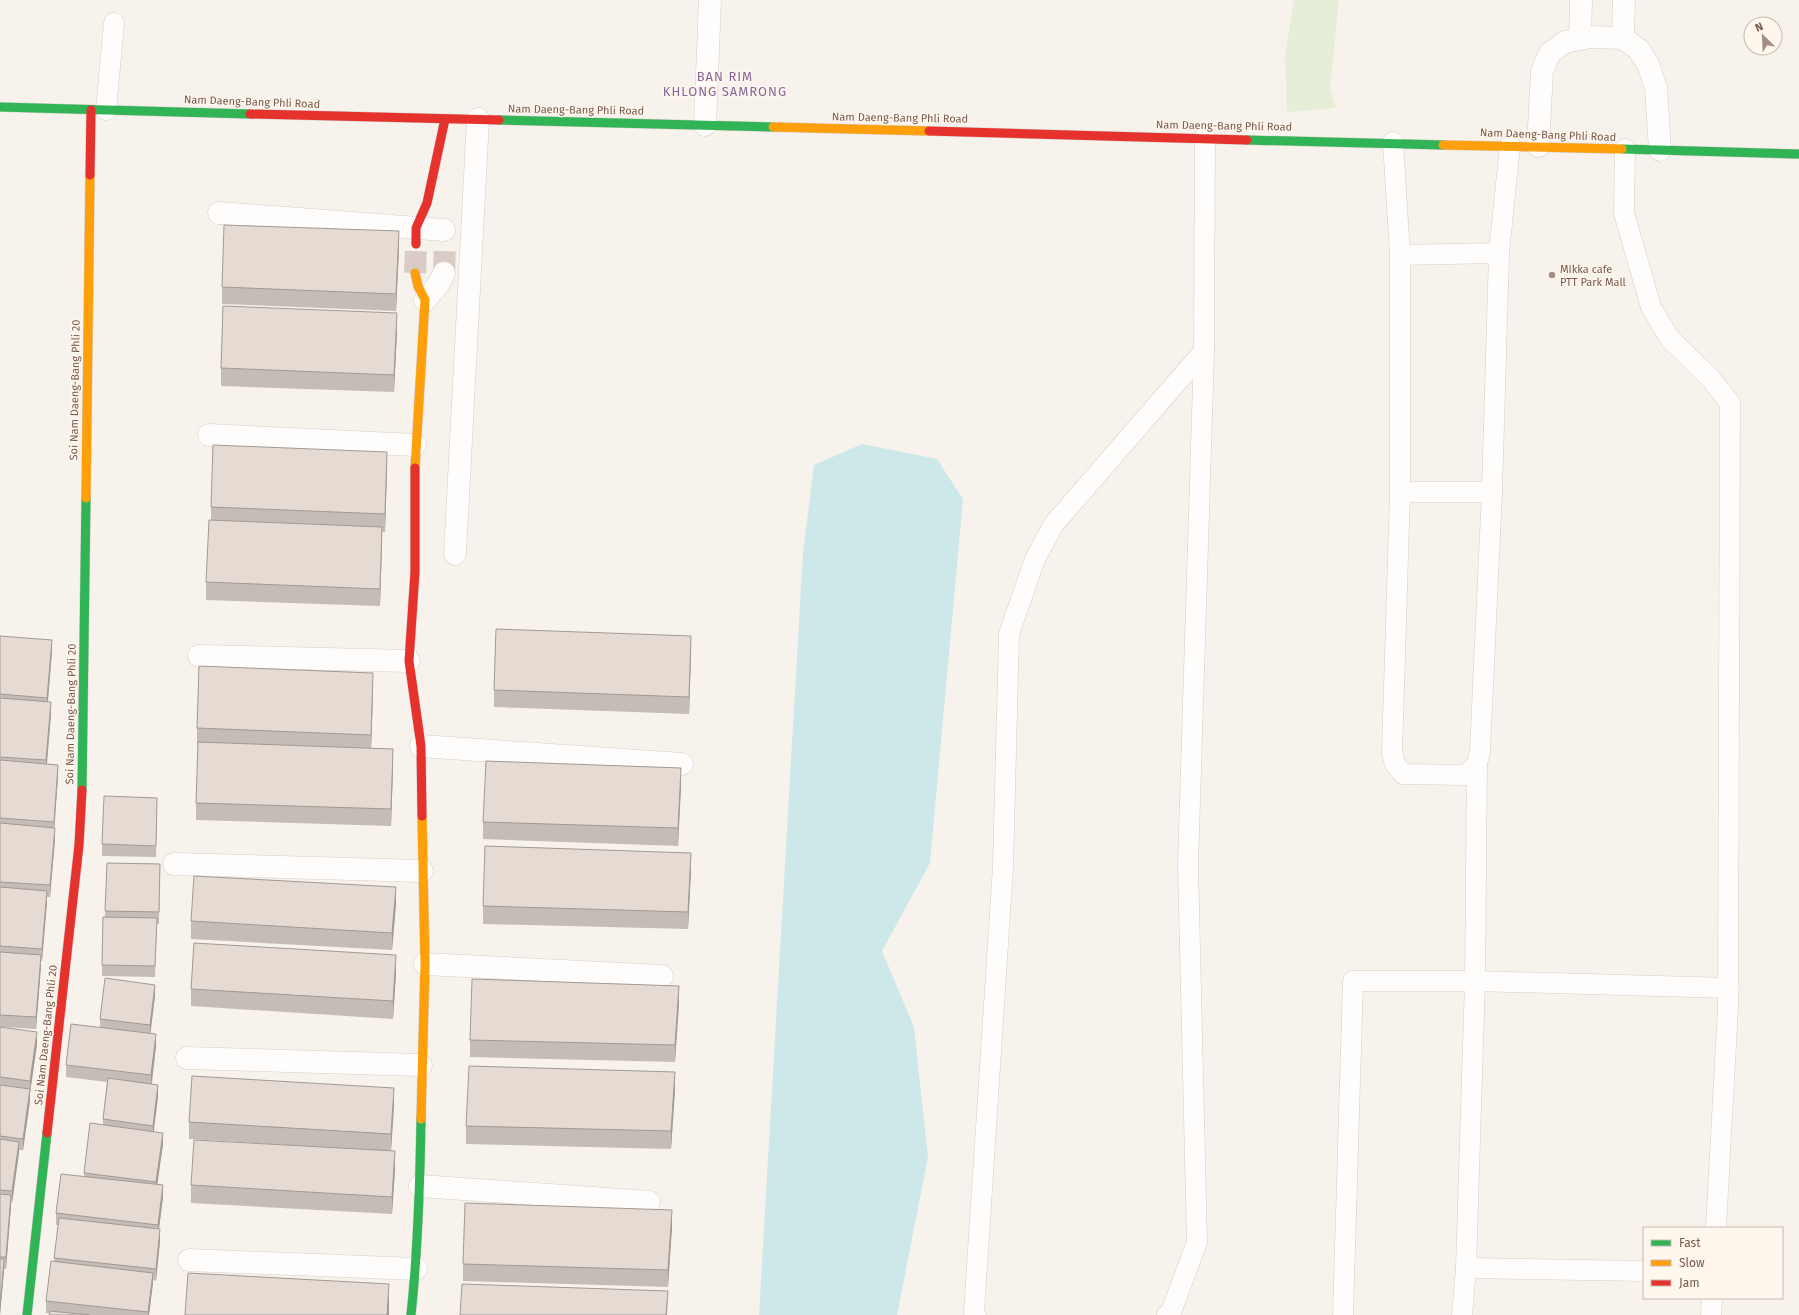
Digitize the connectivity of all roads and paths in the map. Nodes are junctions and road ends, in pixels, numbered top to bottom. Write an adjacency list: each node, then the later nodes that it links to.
1 (710, 0): 11 (street)
2 (1581, 0): 6 (street)
3 (1624, 0): 5 (street)
4 (114, 23): 8 (lane)
5 (1623, 38): 6 (street); 17 (street)
6 (1580, 39): 15 (street)
7 (0, 107): 8 (street, Nam Daeng-Bang Phli Road)
8 (99, 110): 9 (street, Nam Daeng-Bang Phli Road); 54 (street, Soi Nam Daeng-Bang Phli 20)
9 (445, 119): 10 (street, Nam Daeng-Bang Phli Road); 19 (street)
10 (478, 119): 11 (street, Nam Daeng-Bang Phli Road); 32 (street)
11 (705, 125): 12 (street, Nam Daeng-Bang Phli Road)
12 (1205, 137): 13 (street, Nam Daeng-Bang Phli Road); 27 (lane)
13 (1393, 142): 14 (street, Nam Daeng-Bang Phli Road); 23 (lane)
14 (1510, 145): 15 (street, Nam Daeng-Bang Phli Road); 22 (lane)
15 (1538, 146): 16 (street, Nam Daeng-Bang Phli Road)
16 (1626, 149): 17 (street, Nam Daeng-Bang Phli Road); 43 (lane)
17 (1660, 150): 18 (street, Nam Daeng-Bang Phli Road)
18 (1799, 154)
19 (427, 202): 21 (street); 21 (street)
20 (220, 214): 21 (street)
21 (416, 236)
22 (1499, 253): 23 (lane); 31 (lane)
23 (1400, 255): 30 (lane)
24 (415, 273): 26 (street)
25 (444, 273): 26 (street)
26 (425, 300): 29 (street)
27 (1204, 351): 56 (lane); 57 (lane)
28 (209, 435): 29 (street)
29 (415, 445): 34 (street)
30 (1400, 492): 31 (lane); 37 (lane)
31 (1492, 492): 37 (lane)
32 (455, 554)
33 (199, 656): 34 (street)
34 (409, 661): 35 (street)
35 (421, 746): 36 (street); 39 (street)
36 (682, 764)
37 (1477, 764): 42 (lane)
38 (174, 864): 39 (street)
39 (422, 871): 40 (street)
40 (425, 964): 41 (street); 45 (street)
41 (662, 976)
42 (1475, 981): 43 (lane); 51 (lane); 58 (lane)
43 (1729, 988): 48 (lane)
44 (187, 1058): 45 (street)
45 (421, 1065): 46 (street)
46 (420, 1186): 47 (street); 50 (street)
47 (649, 1202)
48 (1716, 1227)
49 (189, 1260): 50 (street)
50 (416, 1268): 55 (street)
51 (1466, 1268): 52 (lane); 59 (lane)
52 (1643, 1271)
53 (1712, 1299): 60 (lane)
54 (27, 1315)
55 (411, 1315)
56 (976, 1315)
57 (1168, 1315)
58 (1343, 1315)
59 (1462, 1315)
60 (1711, 1315)

